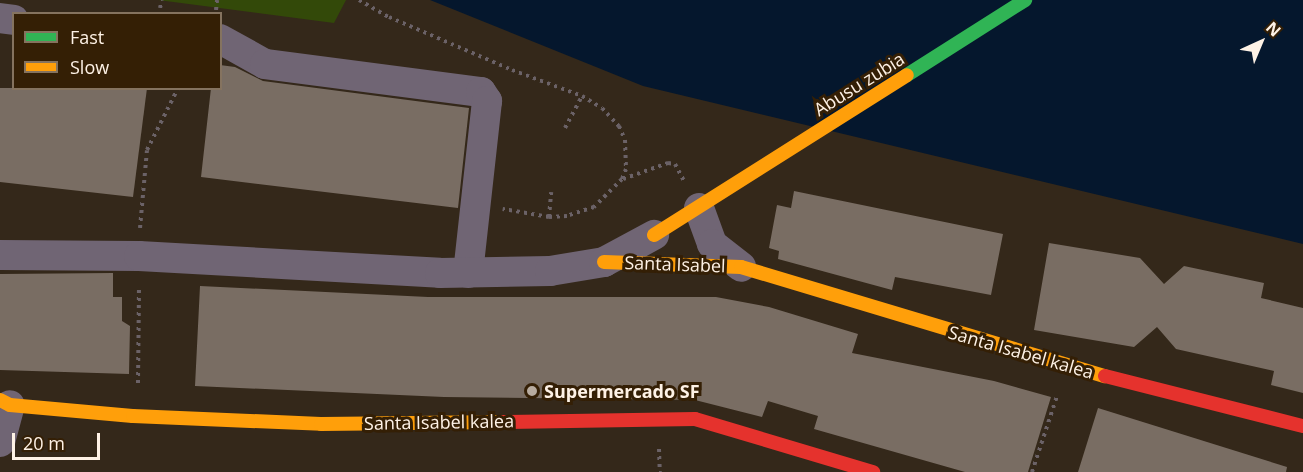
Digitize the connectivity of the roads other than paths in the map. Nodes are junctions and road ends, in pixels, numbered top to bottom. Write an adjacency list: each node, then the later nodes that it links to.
1 (1025, 0): 3 (street, Abusu zubia)
2 (222, 40): 8 (street)
3 (706, 203): 4 (street, Abusu zubia); 7 (street, Santa Isabel)
4 (654, 235): 6 (street)
5 (0, 255): 8 (street)
6 (604, 262): 7 (street, Santa Isabel); 8 (street)
7 (741, 267): 10 (street, Santa Isabel kalea)
8 (468, 273)
9 (5, 402): 11 (street); 12 (street, Santa Isabel kalea)
10 (1303, 426)
11 (0, 442)
12 (873, 472)

